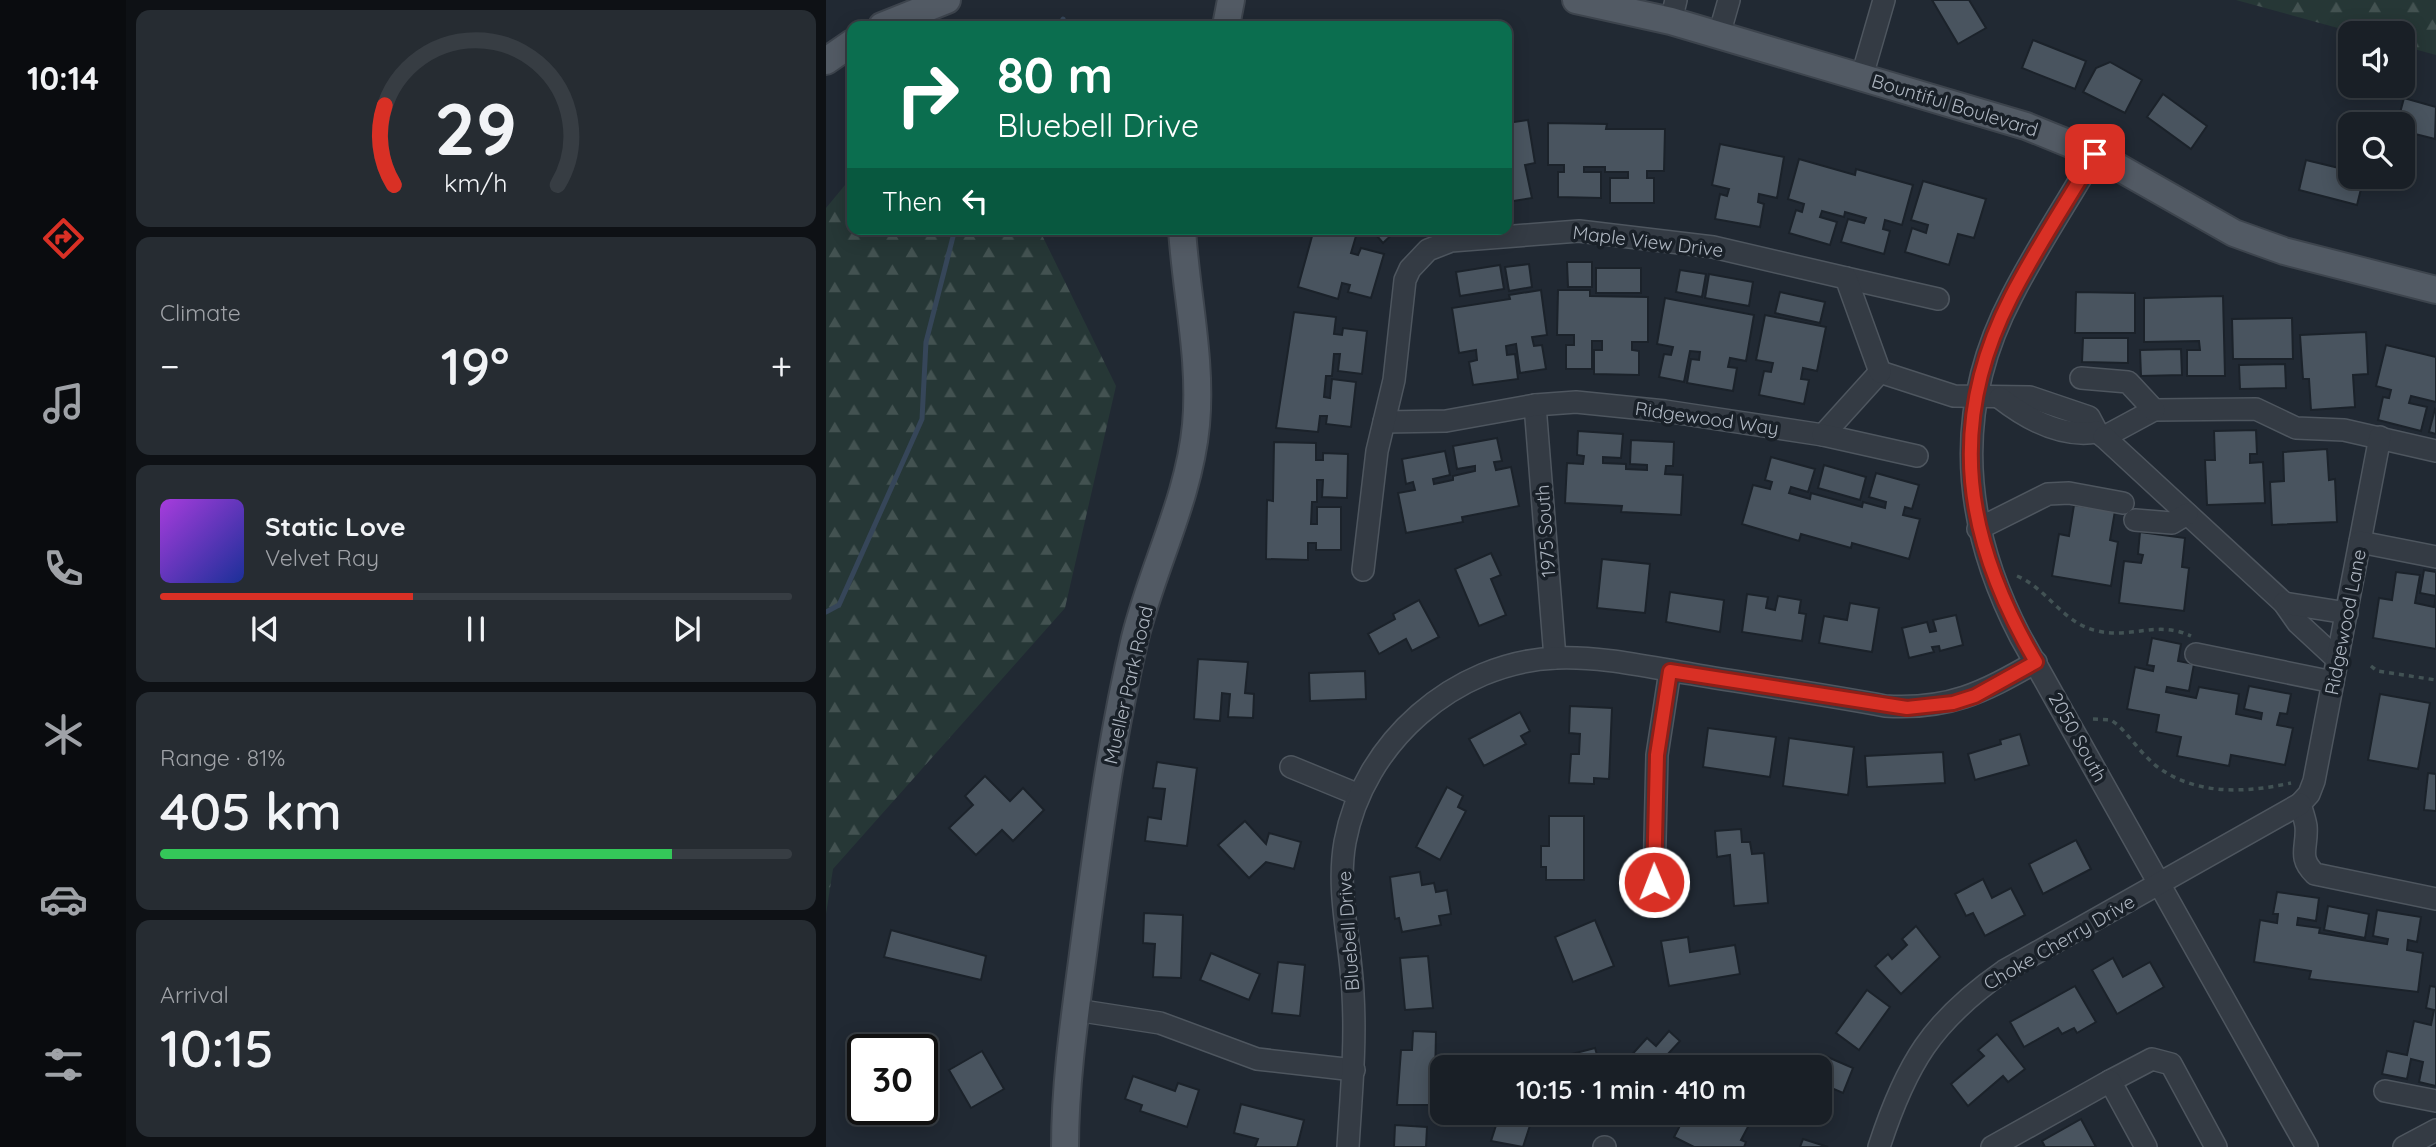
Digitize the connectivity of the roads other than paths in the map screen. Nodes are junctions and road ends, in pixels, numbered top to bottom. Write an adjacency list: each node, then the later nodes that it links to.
1 (947, 0): 7 (main road)
2 (1231, 0): 8 (main road)
3 (1576, 0): 6 (main road, Bountiful Boulevard)
4 (1729, 0): 9 (street)
5 (1884, 0): 12 (street)
6 (1674, 10): 9 (main road, Bountiful Boulevard)
7 (894, 21)
8 (1227, 21)
9 (1719, 35): 12 (main road, Bountiful Boulevard)
10 (847, 46): 11 (main road)
11 (826, 61)
12 (1862, 76): 13 (main road, Bountiful Boulevard)
13 (2095, 154): 16 (main road, Bountiful Boulevard); 20 (street, 2050 South)
14 (1183, 235): 48 (main road, Mueller Park Road)
15 (1846, 278): 17 (street, Maple View Drive); 18 (street); 23 (street, Maple View Drive)
16 (2436, 290)
17 (1938, 299)
18 (1880, 372): 20 (street); 25 (street)
19 (2081, 378): 22 (street)
20 (1975, 397): 24 (street); 30 (street, 2050 South)
21 (1535, 405): 23 (street, Ridgewood Way); 25 (street, Ridgewood Way); 37 (street, 1975 South)
22 (2154, 410): 24 (street); 26 (street)
23 (1384, 422): 33 (street, Maple View Drive)
24 (2101, 434): 29 (street)
25 (1823, 435): 28 (street, Ridgewood Way)
26 (2379, 437): 27 (street); 31 (street, Ridgewood Lane)
27 (2436, 452)
28 (1917, 456)
29 (2187, 514): 30 (street); 34 (street)
30 (1978, 529): 39 (street, 2050 South)
31 (2360, 542): 32 (street); 35 (street, Ridgewood Lane)
32 (2436, 557)
33 (1363, 570)
34 (2284, 603): 35 (street); 38 (street)
35 (2347, 613): 38 (street, Ridgewood Lane)
36 (2202, 656): 41 (street)
37 (1555, 658): 40 (street, Bluebell Drive); 43 (street, Bluebell Drive)
38 (2338, 660): 41 (street, Ridgewood Lane)
39 (2036, 662): 40 (street, Bluebell Drive); 46 (street, 2050 South)
40 (1670, 671): 45 (street)
41 (2333, 682): 44 (street, Ridgewood Lane)
42 (1291, 767): 43 (street)
43 (1359, 795): 49 (street, Bluebell Drive)
44 (2300, 804): 46 (street, Ridgewood Lane); 47 (street)
45 (1654, 882)
46 (2159, 884): 56 (street, Choke Cherry Drive); 60 (street, 2050 South)
47 (2436, 899)
48 (1076, 1010): 49 (street); 54 (main road, Mueller Park Road)
49 (1354, 1070): 55 (street)
50 (2110, 1081): 57 (street); 58 (street); 59 (street)
51 (2385, 1091): 52 (street)
52 (2436, 1101)
53 (2436, 1130): 61 (street)
54 (1065, 1147)
55 (1348, 1147)
56 (1879, 1147)
57 (1992, 1147)
58 (2146, 1147)
59 (2216, 1147)
60 (2307, 1147)
61 (2404, 1147)

